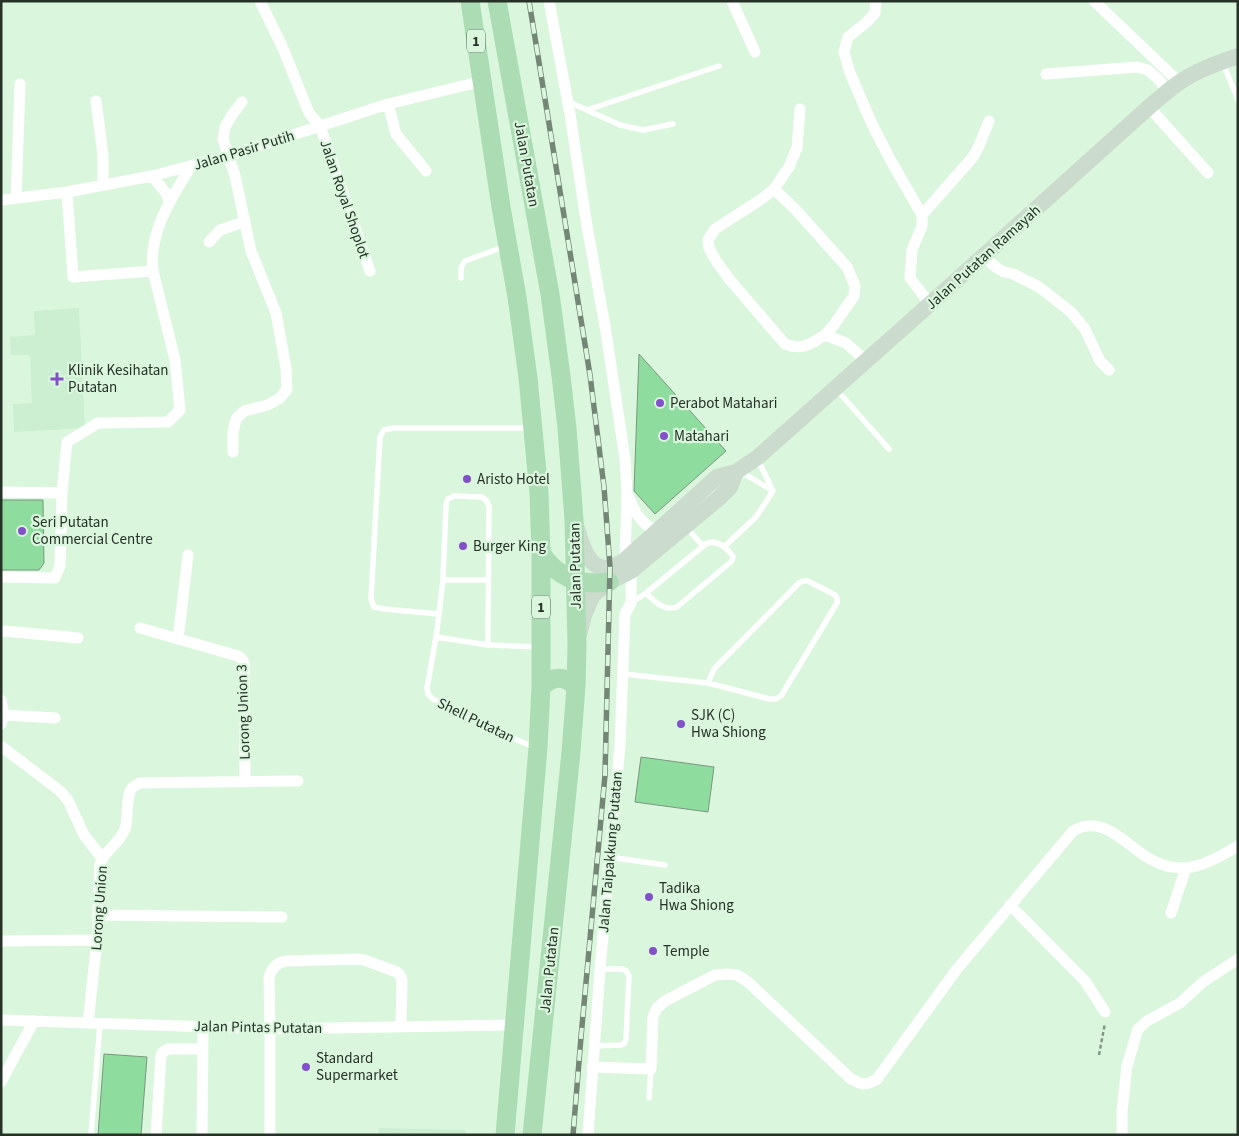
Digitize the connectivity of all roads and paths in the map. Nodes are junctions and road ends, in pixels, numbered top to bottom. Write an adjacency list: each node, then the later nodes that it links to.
1 (260, 1): 27 (street, Jalan Royal Shoplot)
2 (470, 1): 14 (highway, Jalan Putatan / 1)
3 (497, 1): 8 (highway, Jalan Putatan / 1)
4 (549, 1): 19 (street, Jalan Taipakkung Putatan)
5 (732, 1): 9 (street)
6 (876, 1): 41 (street)
7 (1094, 1): 16 (street)
8 (505, 51): 14 (highway); 39 (highway, Jalan Putatan / 1)
9 (755, 52)
10 (1238, 56): 11 (main road, Jalan Putatan Ramayah)
11 (1222, 61): 16 (main road, Jalan Putatan Ramayah); 17 (lane)
12 (719, 66): 24 (lane)
13 (1046, 74): 16 (street)
14 (483, 81): 21 (street, Jalan Pasir Putih); 40 (highway, Jalan Putatan / 1)
15 (20, 84): 36 (street)
16 (1174, 87): 22 (main road, Jalan Putatan Ramayah)
17 (1238, 100)
18 (96, 101): 33 (street)
19 (567, 101): 24 (lane); 62 (street, Jalan Taipakkung Putatan)
20 (242, 102): 28 (street)
21 (388, 104): 27 (street, Jalan Pasir Putih); 30 (street)
22 (1149, 106): 31 (street); 45 (main road, Jalan Putatan Ramayah)
23 (800, 109): 34 (street)
24 (587, 110): 26 (lane)
25 (989, 121): 41 (street)
26 (673, 124)
27 (320, 126): 28 (street, Jalan Pasir Putih); 47 (street, Jalan Royal Shoplot)
28 (228, 156): 29 (street, Jalan Pasir Putih); 42 (street)
29 (191, 166): 32 (street, Jalan Pasir Putih); 38 (street)
30 (426, 171)
31 (1208, 173)
32 (152, 176): 33 (street, Jalan Pasir Putih); 38 (street)
33 (104, 186): 35 (street, Jalan Pasir Putih)
34 (774, 188): 50 (street); 50 (street)
35 (67, 192): 36 (street, Jalan Pasir Putih); 46 (street)
36 (16, 198): 37 (street, Jalan Pasir Putih)
37 (1, 200)
38 (169, 201): 46 (street)
39 (534, 202): 40 (highway); 63 (highway, Jalan Putatan / 1)
40 (501, 207): 44 (highway, Jalan Putatan / 1)
41 (922, 216): 49 (street)
42 (244, 222): 43 (street); 56 (street)
43 (209, 242)
44 (508, 245): 48 (lane); 54 (highway, Jalan Putatan / 1)
45 (983, 256): 49 (main road, Jalan Putatan Ramayah); 52 (street)
46 (153, 271): 61 (street)
47 (370, 271)
48 (461, 278)
49 (930, 304): 51 (main road, Jalan Putatan Ramayah)
50 (825, 335): 51 (street)
51 (866, 361): 53 (main road, Jalan Putatan Ramayah)
52 (1109, 370)
53 (836, 388): 55 (lane); 57 (main road, Jalan Putatan Ramayah)
54 (532, 428): 68 (highway, Jalan Putatan / 1); 78 (lane)
55 (889, 449)
56 (233, 452)
57 (758, 457): 58 (main road, Jalan Putatan Ramayah); 59 (lane)
58 (736, 472): 59 (lane); 64 (main road, Jalan Putatan Ramayah); 65 (main road, Jalan Putatan Ramayah)
59 (773, 491): 67 (lane)
60 (1, 492): 61 (street)
61 (62, 493): 71 (street)
62 (627, 493): 65 (street); 70 (street, Jalan Taipakkung Putatan)
63 (574, 520): 70 (main road, Jalan Putatan Ramayah); 74 (highway, Jalan Putatan / 1)
64 (685, 526): 66 (lane); 70 (main road, Jalan Putatan Ramayah)
65 (656, 532): 70 (main road, Jalan Putatan Ramayah)
66 (703, 546): 67 (lane); 76 (lane)
67 (725, 546): 76 (lane)
68 (541, 553): 74 (highway); 86 (highway, Jalan Putatan / 1)
69 (188, 556): 83 (street)
70 (628, 565): 75 (main road, Jalan Putatan Ramayah); 77 (street, Jalan Taipakkung Putatan)
71 (1, 577)
72 (443, 580): 73 (lane); 73 (lane, Shell Putatan); 78 (lane, Shell Putatan)
73 (488, 580): 84 (lane)
74 (575, 581): 75 (highway); 85 (highway, Jalan Putatan / 1)
75 (609, 582): 85 (main road, Jalan Putatan Ramayah)
76 (646, 593): 77 (lane)
77 (631, 603): 87 (street, Jalan Taipakkung Putatan)
78 (439, 614): 81 (lane, Shell Putatan)
79 (140, 628): 83 (street, Lorong Union 3)
80 (1, 632): 82 (street)
81 (436, 637): 84 (lane); 95 (lane, Shell Putatan)
82 (78, 638)
83 (178, 639): 97 (street, Lorong Union 3)
84 (488, 645): 86 (lane)
85 (577, 645): 89 (highway, Jalan Putatan / 1)
86 (540, 647): 90 (highway, Jalan Putatan / 1)
87 (623, 674): 88 (lane); 99 (street, Jalan Taipakkung Putatan)
88 (708, 683): 88 (lane)
89 (576, 686): 90 (highway); 131 (highway, Jalan Putatan / 1)
90 (541, 687): 95 (highway, Jalan Putatan / 1)
91 (1, 700): 93 (street)
92 (55, 718): 93 (street)
93 (2, 720)
94 (1, 746): 100 (street)
95 (538, 748): 115 (highway, Jalan Putatan / 1)
96 (298, 781): 97 (street, Lorong Union)
97 (245, 782): 100 (street, Lorong Union)
98 (1238, 846): 102 (street)
99 (609, 857): 101 (lane); 110 (street, Jalan Taipakkung Putatan)
100 (102, 858): 105 (street, Lorong Union)
101 (664, 865)
102 (1186, 868): 103 (street); 104 (street)
103 (1010, 905): 111 (street); 123 (street)
104 (1171, 913)
105 (98, 915): 106 (street); 107 (street, Lorong Union)
106 (282, 917)
107 (97, 940): 108 (street); 114 (street, Lorong Union)
108 (1, 941)
109 (1238, 959): 133 (street)
110 (600, 969): 119 (street, Jalan Taipakkung Putatan); 119 (lane)
111 (1105, 1012): 121 (path)
112 (1, 1020): 113 (street, Jalan Pintas Putatan)
113 (34, 1021): 114 (street, Jalan Pintas Putatan); 124 (street)
114 (94, 1024): 116 (street, Jalan Pintas Putatan); 126 (lane)
115 (514, 1024): 117 (street, Jalan Pintas Putatan); 130 (highway, Jalan Putatan / 1)
116 (203, 1027): 118 (street, Jalan Pintas Putatan); 120 (street)
117 (401, 1027): 118 (street, Jalan Pintas Putatan); 118 (street)
118 (270, 1029): 129 (street)
119 (594, 1046): 122 (street, Jalan Taipakkung Putatan)
120 (203, 1049): 127 (street); 128 (street)
121 (1098, 1055)
122 (592, 1067): 123 (street); 132 (street, Jalan Taipakkung Putatan)
123 (650, 1069): 125 (lane)
124 (1, 1082)
125 (649, 1098)
126 (91, 1135)
127 (156, 1135)
128 (202, 1135)
129 (270, 1135)
130 (505, 1135)
131 (532, 1135)
132 (588, 1135)
133 (1122, 1135)

